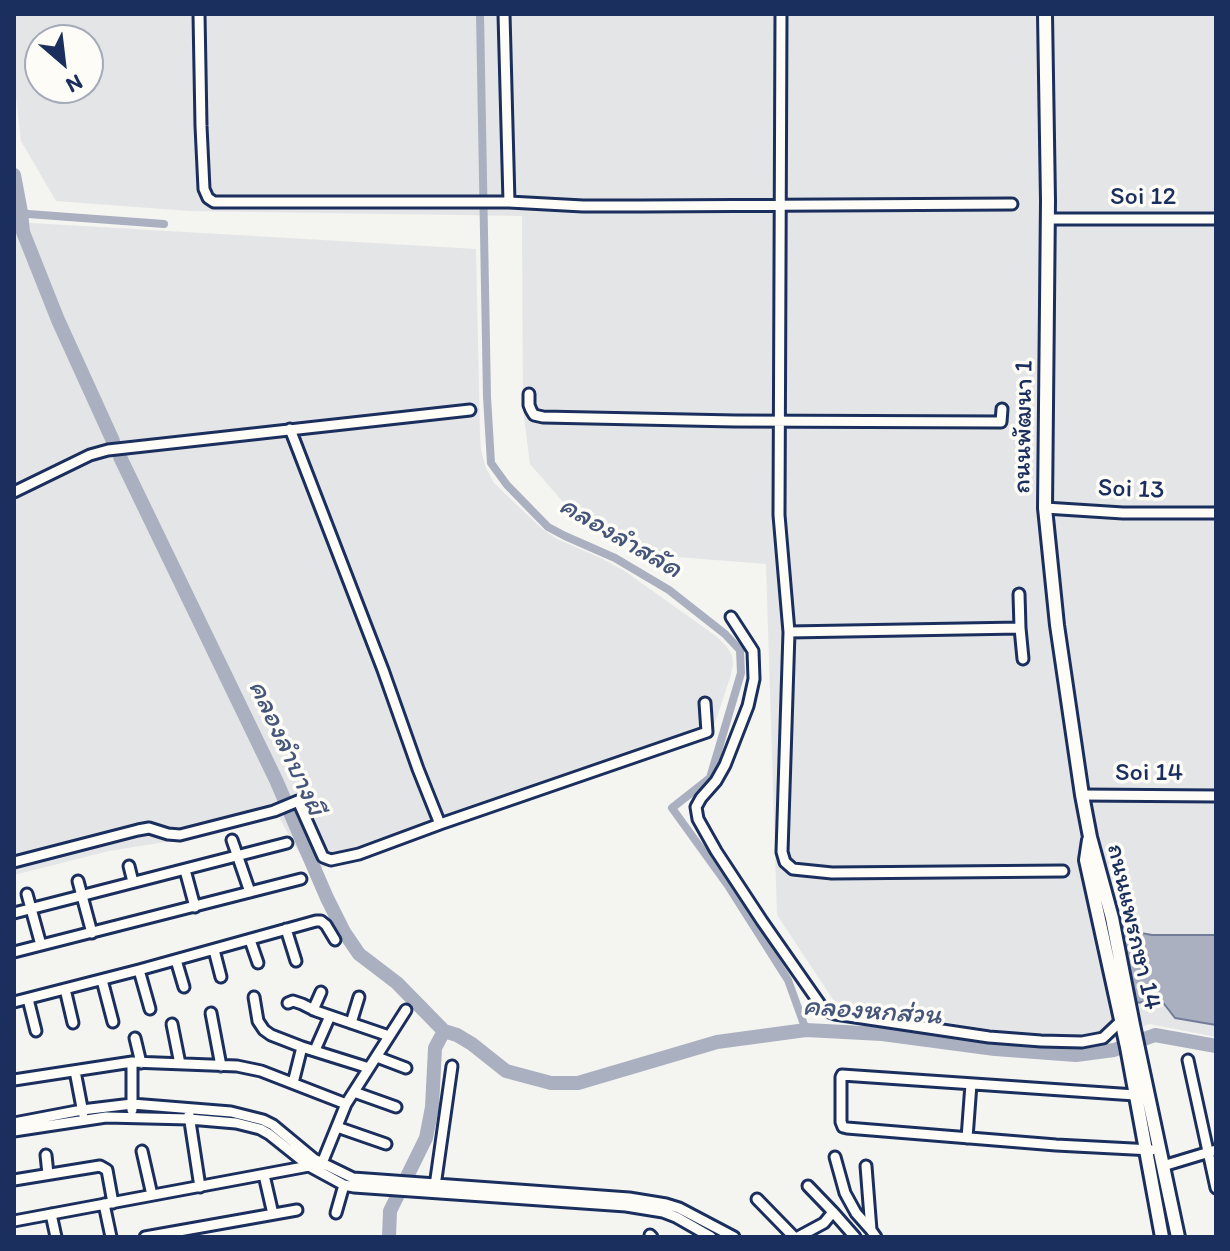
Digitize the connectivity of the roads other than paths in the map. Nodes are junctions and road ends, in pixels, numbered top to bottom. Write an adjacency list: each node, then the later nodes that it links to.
1 (199, 14): 5 (street)
2 (504, 14): 5 (street)
3 (781, 14): 7 (street)
4 (1045, 14): 8 (main road, ถนนพัฒนา 1)
5 (509, 202): 7 (street)
6 (1012, 204): 7 (street)
7 (781, 206): 13 (street)
8 (1047, 219): 9 (street, Soi 12); 16 (main road, ถนนพัฒนา 1)
9 (1216, 219)
10 (529, 394): 13 (street)
11 (1002, 409): 13 (street)
12 (470, 410): 14 (street)
13 (779, 421): 21 (street)
14 (290, 429): 15 (street); 26 (street)
15 (14, 492)
16 (1045, 508): 17 (street, Soi 13); 24 (main road, ถนนพัฒนา 1)
17 (1216, 513)
18 (1019, 594): 20 (street)
19 (731, 617): 74 (street)
20 (1020, 628): 21 (street); 22 (street)
21 (789, 632): 34 (street)
22 (1023, 659)
23 (705, 703): 26 (street)
24 (1082, 795): 25 (street, Soi 14); 27 (main road, ถนนพัฒนา 1)
25 (1216, 796)
26 (440, 824): 31 (street)
27 (1090, 837): 74 (main road, ถนนแพรกษา 14)
28 (232, 840): 30 (street)
29 (287, 843): 30 (street)
30 (237, 856): 33 (street); 38 (street)
31 (14, 862)
32 (129, 866): 37 (street)
33 (185, 870): 37 (street); 41 (street)
34 (1063, 871)
35 (301, 879): 38 (street)
36 (78, 881): 40 (street)
37 (133, 882): 40 (street)
38 (250, 892): 41 (street)
39 (27, 894): 42 (street)
40 (83, 896): 42 (street); 45 (street)
41 (195, 907): 45 (street)
42 (30, 909): 43 (street); 48 (street)
43 (14, 913)
44 (286, 929): 46 (street); 47 (street); 52 (street)
45 (92, 933): 48 (street)
46 (250, 940): 49 (street); 53 (street)
47 (335, 940)
48 (41, 945): 50 (street)
49 (214, 950): 51 (street); 55 (street)
50 (14, 952)
51 (176, 960): 54 (street); 57 (street)
52 (296, 961)
53 (258, 963)
54 (139, 970): 56 (street); 65 (street)
55 (221, 977)
56 (102, 980): 58 (street); 70 (street)
57 (184, 987)
58 (65, 989): 62 (street); 71 (street)
59 (321, 992): 66 (street)
60 (254, 997): 78 (street)
61 (359, 997): 72 (street)
62 (28, 999): 63 (street); 75 (street)
63 (14, 1002)
64 (288, 1003): 66 (street)
65 (150, 1009)
66 (313, 1010): 69 (street)
67 (406, 1010): 76 (street)
68 (211, 1013): 85 (street)
69 (330, 1016): 72 (street); 79 (street)
70 (113, 1022)
71 (73, 1023)
72 (351, 1023): 76 (street)
73 (172, 1024): 84 (street)
74 (1125, 1025): 83 (main road, ถนนแพรกษา 14)
75 (36, 1031)
76 (389, 1036): 80 (street)
77 (135, 1038): 82 (street)
78 (302, 1047): 79 (street); 91 (street)
79 (315, 1050): 87 (street)
80 (377, 1057): 87 (street); 88 (street)
81 (1188, 1060): 109 (street)
82 (136, 1062): 84 (street); 89 (street); 95 (street)
83 (1136, 1062): 94 (main road, ถนนแพรกษา 14); 106 (main road, ถนนแพรกษา 14)
84 (180, 1064): 85 (street)
85 (221, 1066): 91 (street)
86 (452, 1066): 122 (street)
87 (369, 1068): 93 (street)
88 (406, 1068)
89 (75, 1071): 90 (street); 99 (street)
90 (14, 1080)
91 (293, 1083): 96 (street)
92 (971, 1084): 94 (street); 104 (street); 104 (street)
93 (354, 1092): 96 (street); 97 (street)
94 (1135, 1095): 107 (main road, ถนนแพรกษา 14)
95 (132, 1104): 98 (street); 99 (street); 100 (street)
96 (346, 1104): 102 (street)
97 (396, 1107)
98 (189, 1114): 100 (street); 114 (street); 121 (street)
99 (83, 1115): 100 (street); 101 (street); 103 (street)
100 (132, 1117)
101 (14, 1123)
102 (337, 1127): 105 (street); 114 (street)
103 (14, 1131)
104 (967, 1138): 107 (street)
105 (386, 1144)
106 (1160, 1149): 107 (street); 113 (main road, ถนนแพรกษา 14)
107 (1146, 1150): 142 (main road, ถนนแพรกษา 14)
108 (142, 1151): 124 (street)
109 (1212, 1151): 113 (street); 123 (street)
110 (46, 1155): 115 (street)
111 (835, 1157): 134 (street)
112 (866, 1166): 134 (street)
113 (1163, 1166): 143 (main road, ถนนแพรกษา 14)
114 (316, 1167): 116 (street); 118 (street); 119 (street)
115 (48, 1174): 117 (street); 127 (street)
116 (264, 1175): 121 (street); 132 (street)
117 (14, 1180)
118 (344, 1185): 119 (street); 130 (street)
119 (384, 1185): 122 (street)
120 (808, 1186): 129 (street)
121 (200, 1187): 124 (street)
122 (435, 1188): 126 (street)
123 (1216, 1188)
124 (152, 1195): 127 (street)
125 (757, 1199): 140 (street)
126 (628, 1202): 138 (street); 139 (street)
127 (109, 1204): 131 (street); 136 (street)
128 (297, 1210): 132 (street)
129 (833, 1212): 140 (street); 141 (street)
130 (336, 1213)
131 (51, 1214): 133 (street); 135 (street)
132 (273, 1214): 137 (street)
133 (14, 1221)
134 (874, 1233)
135 (56, 1237)
136 (111, 1237)
137 (145, 1237)
138 (711, 1237)
139 (734, 1237)
140 (796, 1237)
141 (855, 1237)
142 (1162, 1237)
143 (1178, 1237)

